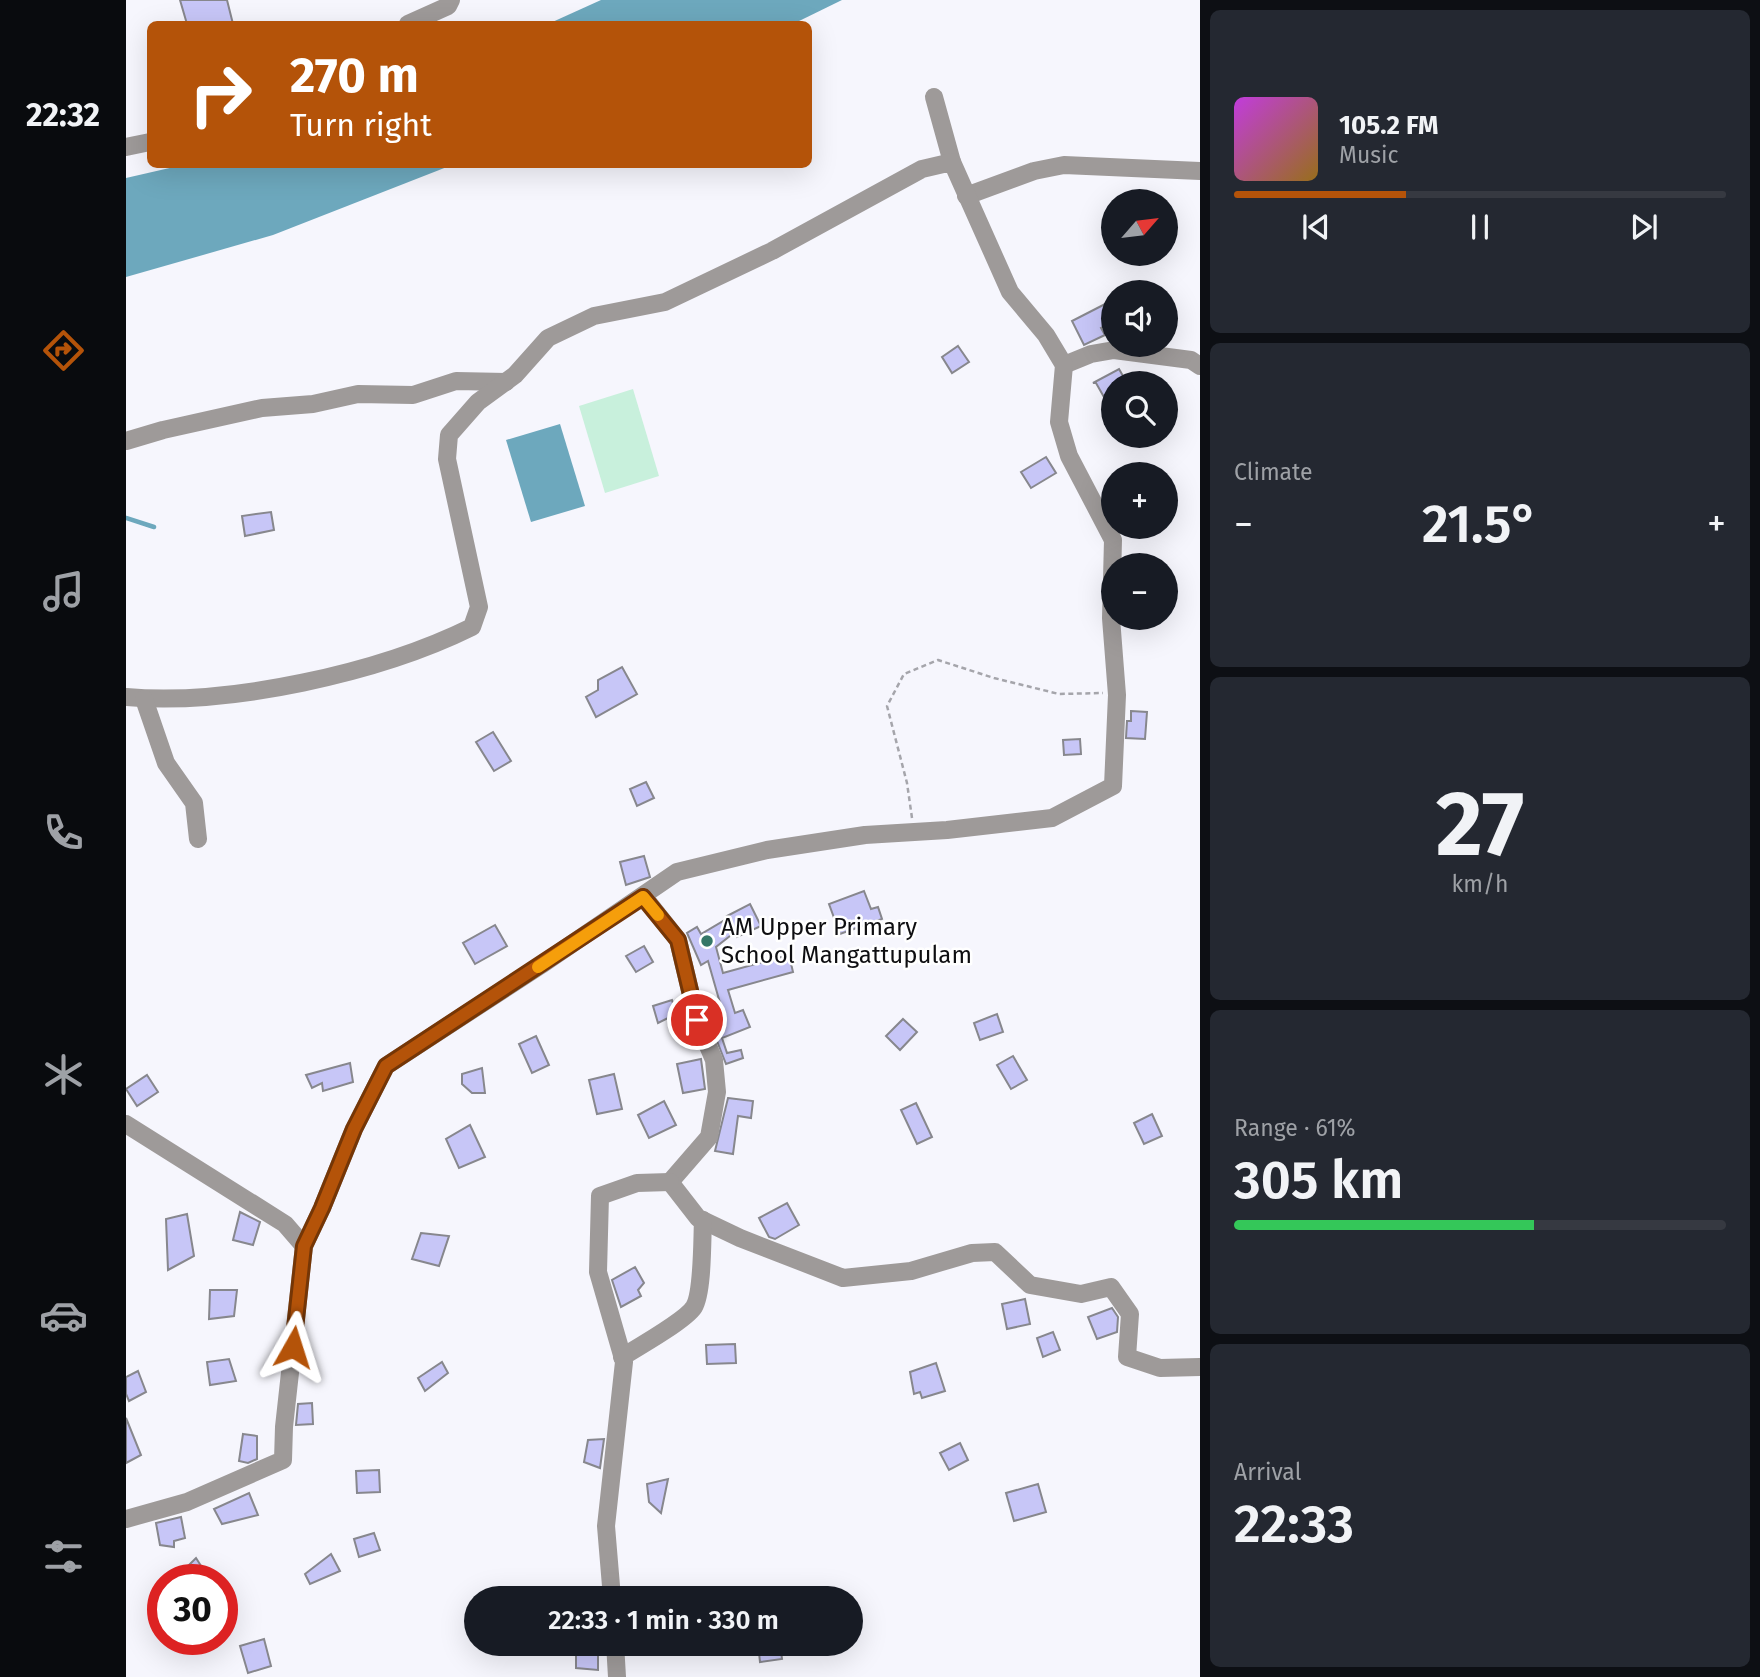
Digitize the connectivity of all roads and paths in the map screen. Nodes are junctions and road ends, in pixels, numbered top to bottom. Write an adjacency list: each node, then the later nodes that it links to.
1 (451, 0): 2 (street)
2 (415, 21)
3 (934, 97): 6 (street)
4 (147, 143): 5 (street)
5 (126, 147)
6 (952, 162): 8 (street); 11 (street)
7 (1200, 171): 8 (street)
8 (966, 196): 9 (street)
9 (1064, 365): 10 (street); 13 (street)
10 (1200, 366)
11 (506, 382): 12 (street); 14 (street)
12 (126, 441)
13 (1116, 692): 15 (street); 15 (path)
14 (135, 698): 16 (street)
15 (914, 832): 17 (street)
16 (198, 839)
17 (643, 897): 19 (street); 21 (street)
18 (126, 1124): 21 (street)
19 (670, 1182): 20 (street); 22 (street)
20 (703, 1220): 22 (street); 23 (street)
21 (304, 1246): 24 (street)
22 (622, 1357): 25 (street)
23 (1200, 1367)
24 (126, 1518)
25 (611, 1586)
26 (616, 1656): 27 (street)
27 (617, 1677)

